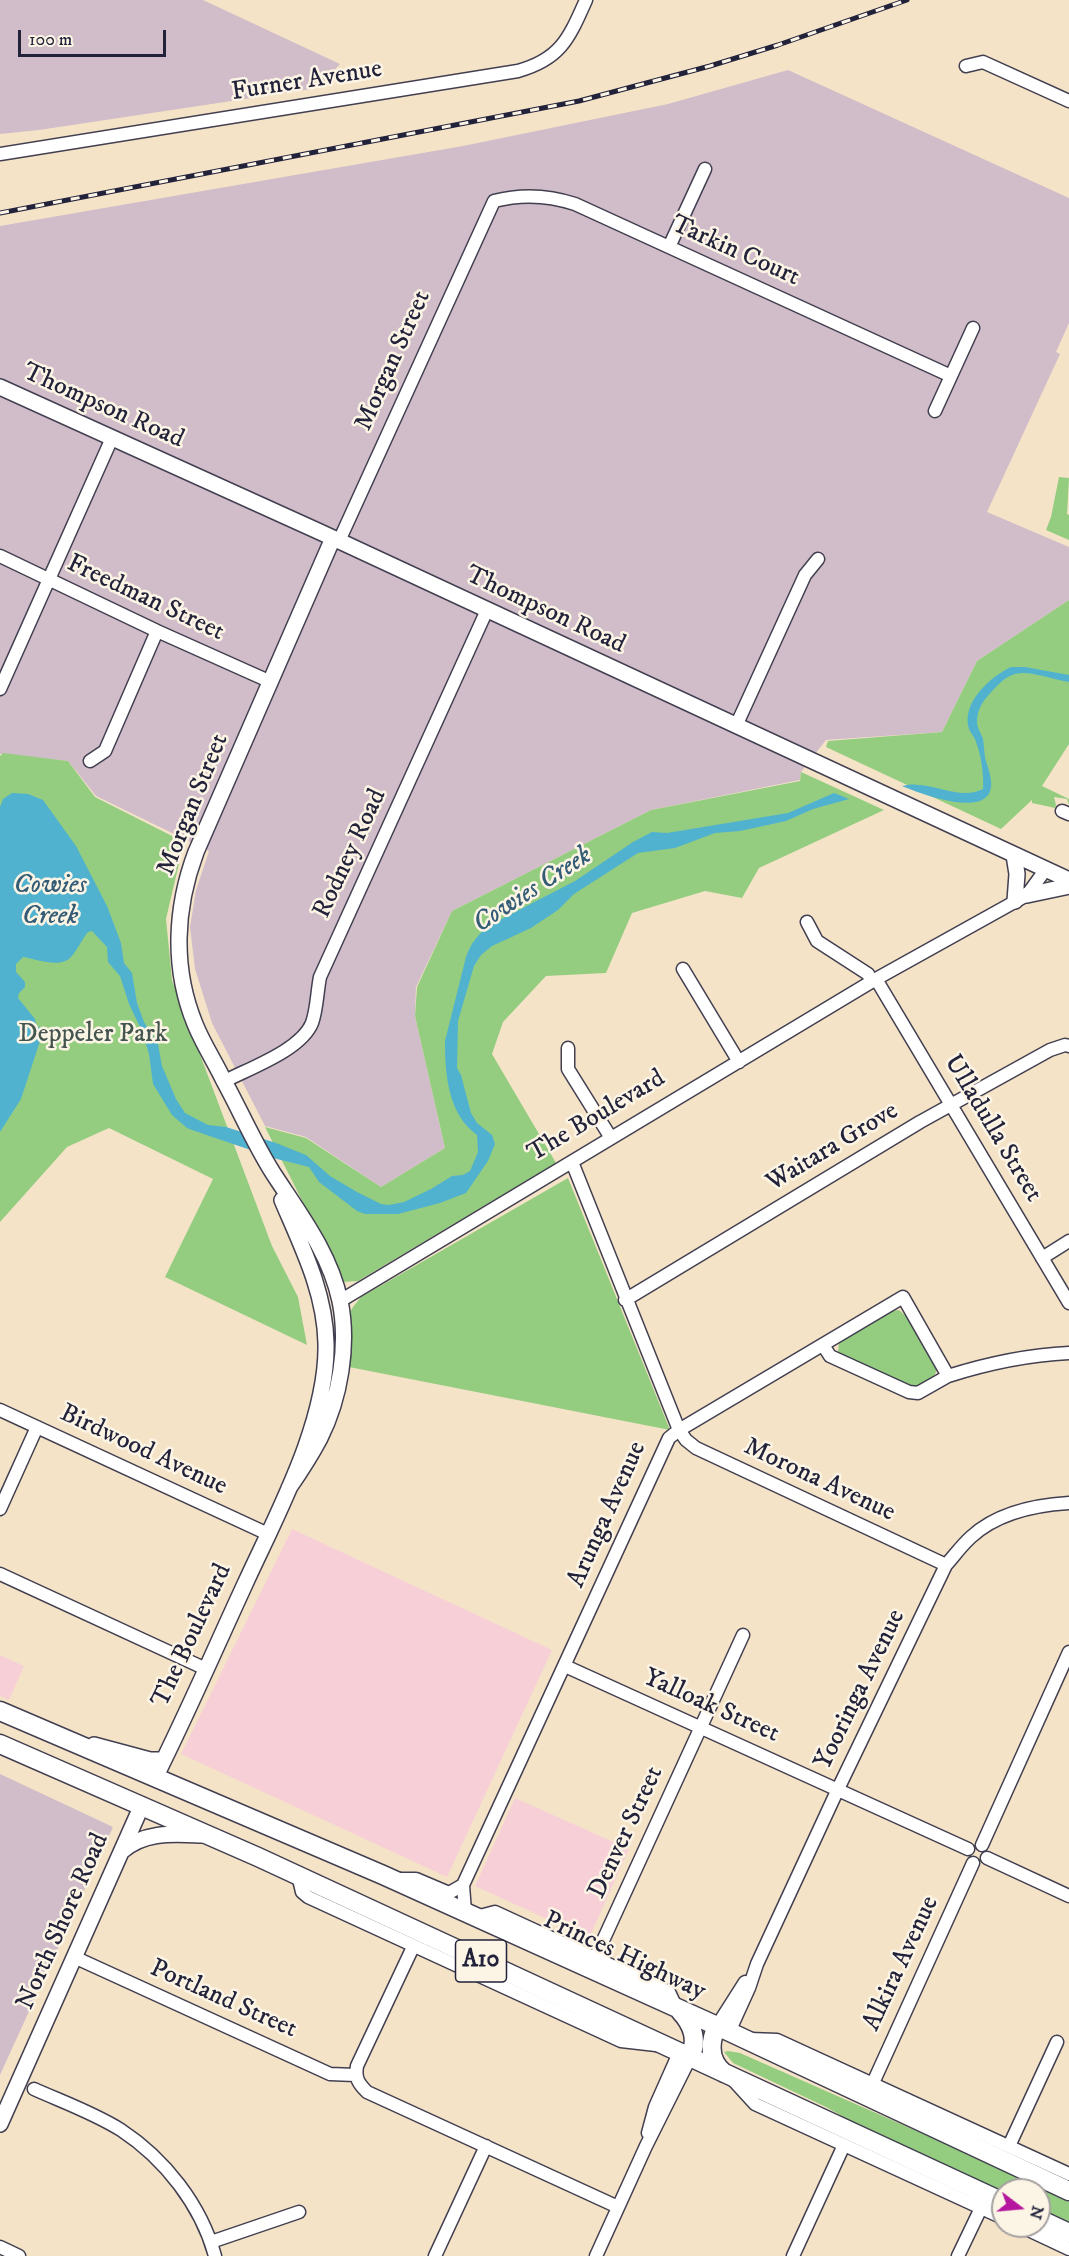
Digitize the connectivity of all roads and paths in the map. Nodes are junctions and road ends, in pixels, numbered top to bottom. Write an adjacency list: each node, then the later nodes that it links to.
1 (586, 0): 4 (street, Furner Avenue)
2 (966, 66): 3 (street)
3 (1069, 101)
4 (0, 154)
5 (705, 169): 7 (street)
6 (494, 201): 7 (street, Tarkin Court); 13 (street, Morgan Street)
7 (669, 247): 9 (street, Tarkin Court)
8 (973, 328): 9 (street)
9 (951, 376): 11 (street)
10 (0, 387): 12 (main road, Thompson Road)
11 (935, 411)
12 (112, 438): 13 (main road, Thompson Road); 16 (street)
13 (336, 540): 17 (main road, Thompson Road); 19 (main road, Morgan Street)
14 (0, 556): 16 (street, Freedman Street)
15 (818, 559): 21 (street)
16 (49, 579): 18 (street, Freedman Street); 20 (street)
17 (487, 610): 21 (main road, Thompson Road); 34 (street, Rodney Road)
18 (157, 631): 19 (street, Freedman Street); 22 (street)
19 (272, 682): 34 (main road, Morgan Street)
20 (0, 689)
21 (736, 726): 23 (main road, Thompson Road)
22 (90, 760)
23 (1014, 855): 24 (main road, Thompson Road); 27 (main road)
24 (1046, 869): 25 (main road, Thompson Road); 27 (street, The Boulevard)
25 (1069, 880)
26 (1069, 886): 27 (main road)
27 (1021, 898): 30 (street, The Boulevard)
28 (807, 922): 30 (street, Ulladulla Street)
29 (683, 969): 33 (street)
30 (874, 980): 33 (street, The Boulevard); 35 (street, Ulladulla Street)
31 (1069, 1046): 35 (street, Waitara Grove)
32 (568, 1048): 36 (street)
33 (739, 1062): 36 (street, The Boulevard)
34 (225, 1081): 37 (main road, Morgan Street)
35 (951, 1105): 40 (street, Ulladulla Street); 41 (street, Waitara Grove)
36 (611, 1138): 38 (street, The Boulevard)
37 (265, 1159): 42 (main road, Morgan Street); 44 (main road, Morgan Street)
38 (572, 1162): 41 (street, Arunga Avenue); 42 (street, The Boulevard)
39 (1069, 1241): 40 (street)
40 (1042, 1258): 43 (street, Ulladulla Street)
41 (625, 1300): 50 (street, Arunga Avenue)
42 (340, 1301): 44 (main road); 51 (main road, The Boulevard)
43 (1069, 1303)
44 (323, 1308): 51 (main road, The Boulevard)
45 (824, 1345): 47 (street); 47 (street); 50 (street)
46 (1069, 1353): 47 (street)
47 (948, 1376)
48 (0, 1410): 49 (street, Birdwood Avenue)
49 (38, 1427): 53 (street); 54 (street, Birdwood Avenue)
50 (679, 1430): 55 (street, Morona Avenue); 59 (street, Arunga Avenue)
51 (289, 1488): 54 (main road, The Boulevard)
52 (1069, 1503): 55 (street, Yooringa Avenue)
53 (0, 1509)
54 (268, 1534): 60 (main road, The Boulevard)
55 (946, 1565): 67 (street, Yooringa Avenue)
56 (0, 1574): 60 (street)
57 (743, 1635): 62 (street, Denver Street)
58 (1069, 1652): 70 (street)
59 (565, 1666): 62 (street, Yalloak Street); 77 (street, Arunga Avenue)
60 (206, 1669): 65 (main road, The Boulevard)
61 (0, 1711): 63 (highway, A10)
62 (700, 1728): 67 (street, Yalloak Street); 82 (street, Denver Street)
63 (57, 1736): 65 (main road); 66 (highway, A10)
64 (0, 1744): 68 (highway, A10)
65 (164, 1760): 66 (main road, The Boulevard)
66 (155, 1778): 68 (highway, The Boulevard); 76 (highway, Princes Highway / A10)
67 (838, 1790): 71 (street, Yalloak Street); 84 (street, Yooringa Avenue)
68 (142, 1805): 69 (highway, Princes Highway / A10); 72 (main road, North Shore Road)
69 (210, 1835): 72 (main road); 75 (highway, Princes Highway / A10)
70 (982, 1845): 71 (street); 73 (street)
71 (968, 1849): 74 (street)
72 (122, 1851): 81 (main road, North Shore Road)
73 (987, 1858): 74 (street); 78 (street)
74 (973, 1863): 88 (street, Alkira Avenue)
75 (298, 1875): 80 (street); 84 (highway, Princes Highway / A10)
76 (393, 1880): 77 (street); 79 (highway, Princes Highway / A10)
77 (463, 1885): 79 (street, Arunga Avenue)
78 (1069, 1896)
79 (471, 1914): 82 (street); 83 (highway, Princes Highway / A10)
80 (413, 1947): 84 (street); 86 (street)
81 (74, 1957): 86 (street, Portland Street); 90 (main road, North Shore Road)
82 (595, 1958): 83 (street)
83 (677, 2009): 84 (highway, Princes Highway / A10)
84 (703, 2042): 87 (highway); 88 (street); 95 (highway, Princes Highway / A10); 97 (street, Yooringa Avenue)
85 (1057, 2042): 93 (street)
86 (355, 2075): 92 (street)
87 (727, 2075): 91 (street); 96 (highway)
88 (873, 2083): 93 (street)
89 (34, 2089): 104 (street)
90 (0, 2124)
91 (844, 2145): 98 (street); 111 (street)
92 (486, 2146): 97 (street); 109 (street)
93 (1009, 2146): 94 (street)
94 (1069, 2174)
95 (1069, 2190)
96 (991, 2196)
97 (618, 2207): 110 (street, Yooringa Avenue)
98 (981, 2208): 100 (street); 112 (street)
99 (299, 2212): 104 (street)
100 (991, 2213)
101 (1051, 2225): 102 (highway)
102 (1069, 2233)
103 (1047, 2238): 106 (street)
104 (211, 2242): 108 (street)
105 (0, 2247): 107 (street)
106 (1069, 2248)
107 (19, 2256)
108 (215, 2256)
109 (435, 2256)
110 (596, 2256)
111 (793, 2256)
112 (958, 2256)

